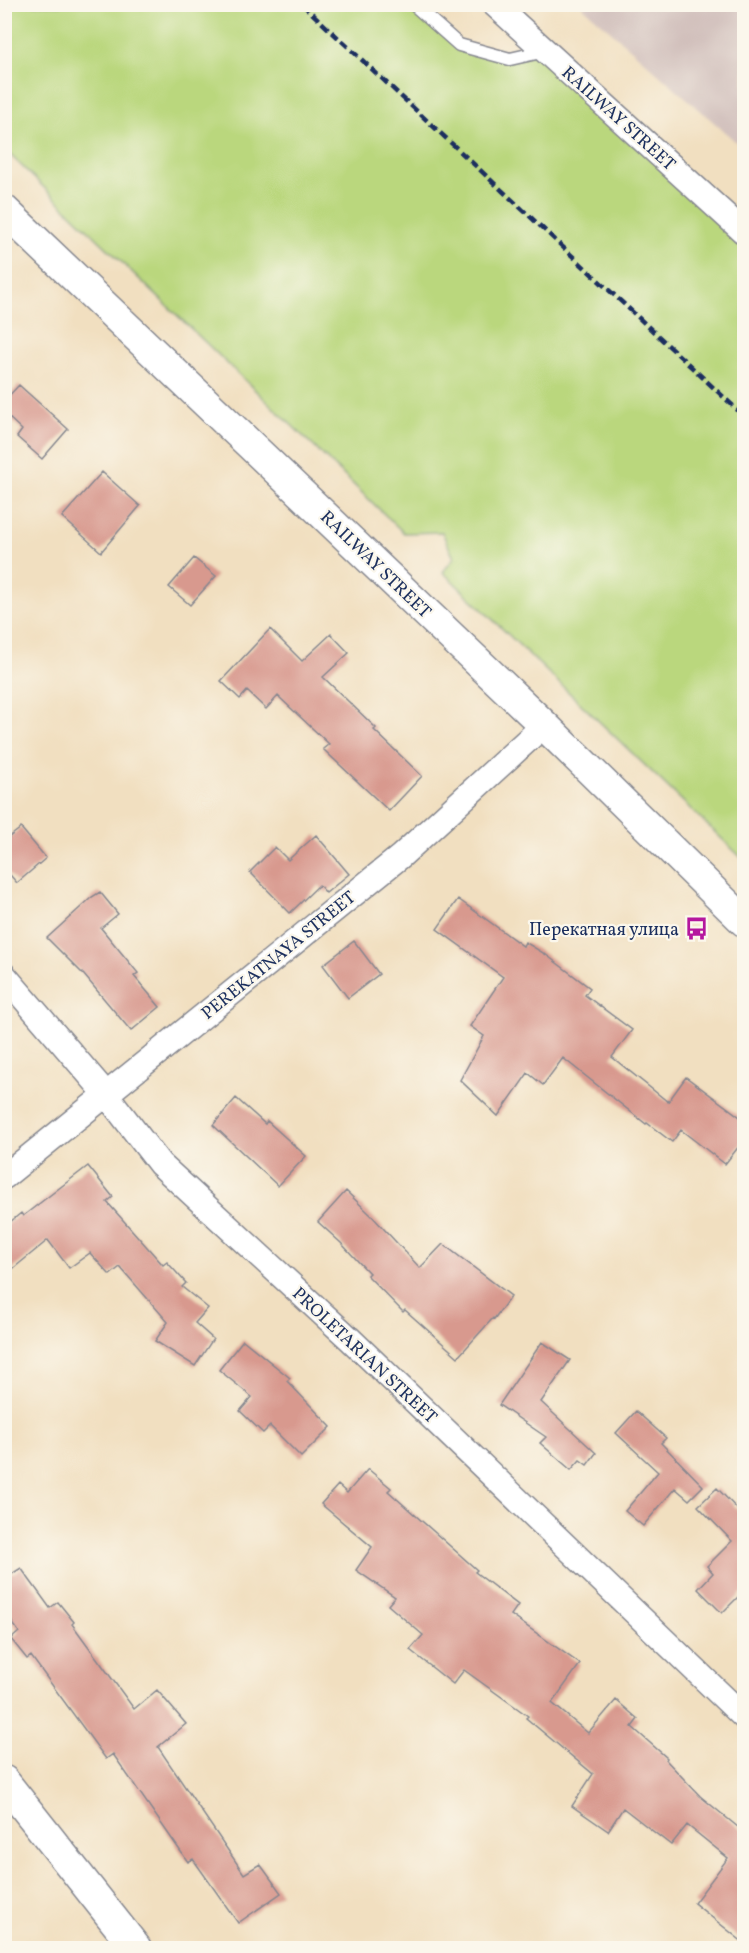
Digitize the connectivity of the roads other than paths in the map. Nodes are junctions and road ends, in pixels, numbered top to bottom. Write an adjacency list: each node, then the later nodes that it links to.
1 (413, 4): 3 (lane)
2 (494, 4): 3 (street, RAILWAY STREET)
3 (545, 51): 5 (street, RAILWAY STREET)
4 (4, 210): 6 (street, RAILWAY STREET)
5 (744, 232)
6 (544, 725): 7 (street, RAILWAY STREET); 9 (street, PEREKATNAYA STREET)
7 (744, 921)
8 (4, 975): 9 (street, PROLETARIAN STREET)
9 (106, 1094): 10 (street, PEREKATNAYA STREET); 11 (street, PROLETARIAN STREET)
10 (4, 1177)
11 (744, 1717)
12 (4, 1781): 13 (street)
13 (136, 1948)

